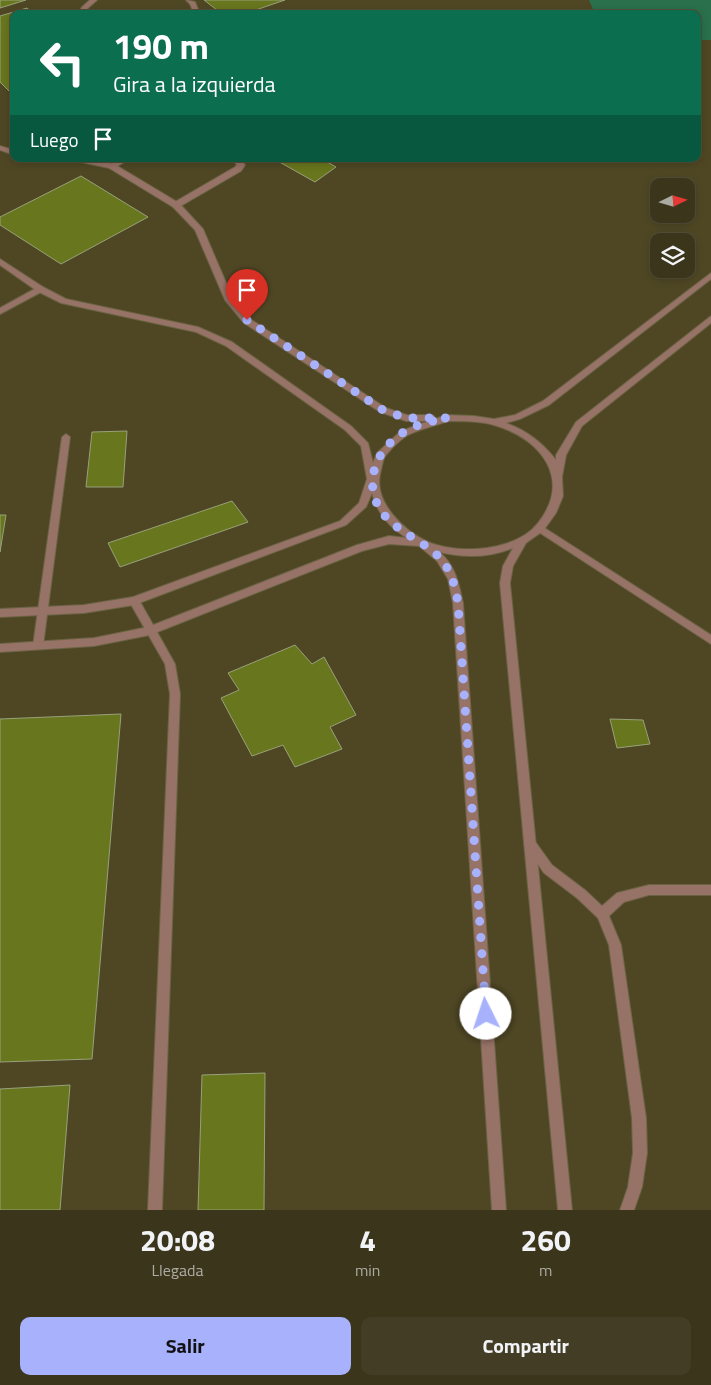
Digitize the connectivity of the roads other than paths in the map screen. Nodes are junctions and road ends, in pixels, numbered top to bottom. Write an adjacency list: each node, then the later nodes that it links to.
1 (94, 0): 3 (street)
2 (189, 0): 4 (street)
3 (83, 10)
4 (196, 10)
5 (91, 162): 8 (street)
6 (120, 162): 8 (street)
7 (238, 162): 9 (street)
8 (111, 166): 9 (street)
9 (176, 205): 15 (street)
10 (0, 261): 12 (street)
11 (711, 275): 16 (street)
12 (40, 289): 13 (street); 19 (street)
13 (0, 311)
14 (711, 319): 18 (street)
15 (447, 418): 16 (street); 19 (street)
16 (495, 422): 18 (street)
17 (66, 437): 24 (street)
18 (558, 477): 20 (street)
19 (372, 479): 22 (street); 23 (street)
20 (540, 529): 21 (street); 27 (street)
21 (522, 542): 22 (street); 30 (street)
22 (421, 543): 26 (street); 34 (street)
23 (134, 601): 24 (street); 26 (street)
24 (42, 611): 25 (street); 28 (street)
25 (0, 612)
26 (150, 631): 28 (street); 33 (street)
27 (711, 640)
28 (38, 646): 29 (street)
29 (0, 648)
30 (530, 844): 32 (street); 35 (street)
31 (711, 890): 32 (street)
32 (602, 914): 36 (street)
33 (155, 1210)
34 (499, 1210)
35 (565, 1210)
36 (627, 1210)

